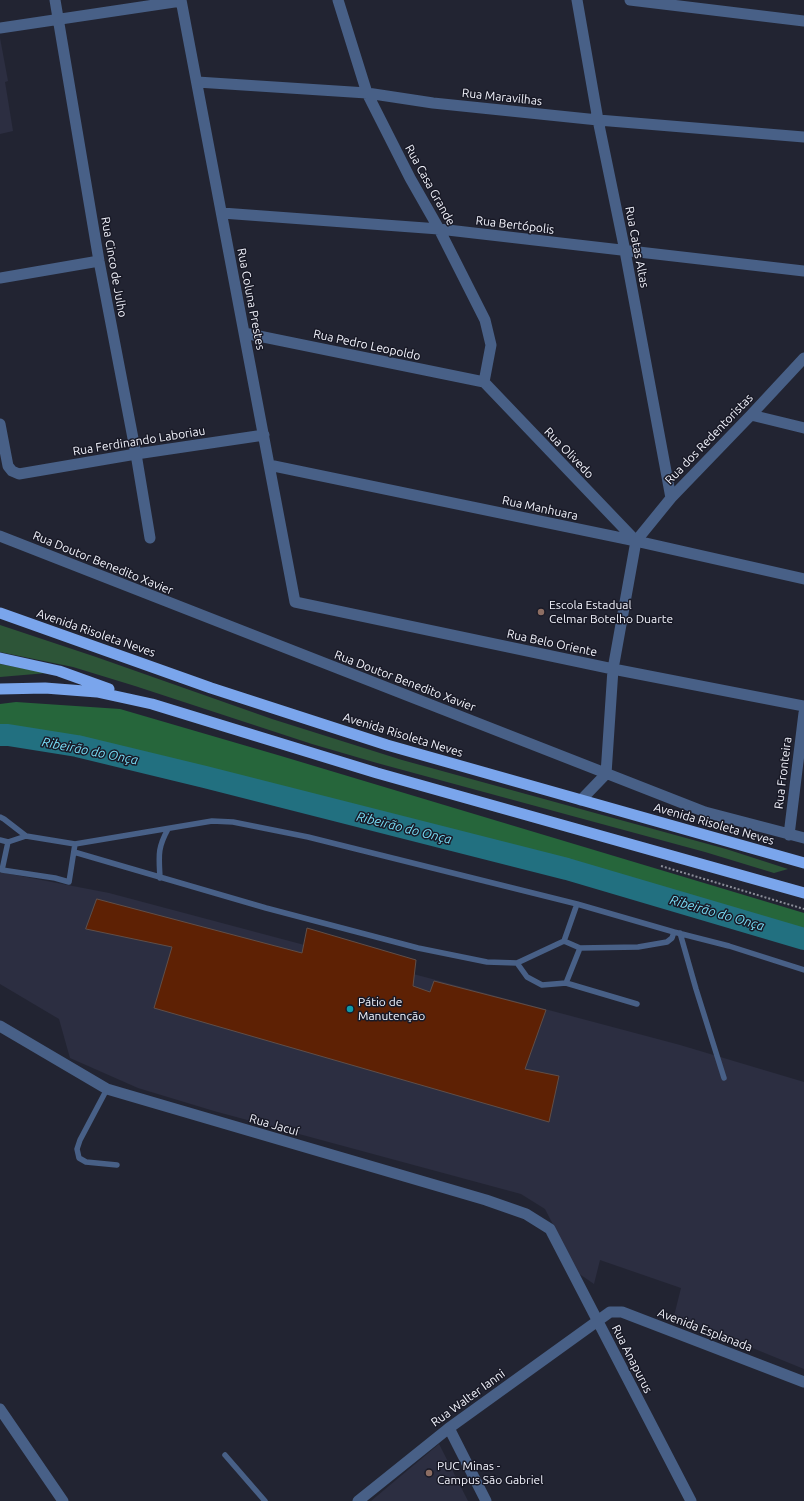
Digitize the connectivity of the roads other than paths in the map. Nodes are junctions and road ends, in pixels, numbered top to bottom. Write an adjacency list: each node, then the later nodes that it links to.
1 (55, 0): 6 (street, Rua Cinco de Julho)
2 (338, 0): 10 (street, Rua Casa Grande)
3 (577, 0): 11 (street, Rua Catas Altas)
4 (630, 0): 7 (street)
5 (181, 1): 6 (street); 9 (street, Rua Coluna Prestes)
6 (58, 21): 8 (street); 16 (street, Rua Cinco de Julho)
7 (804, 21)
8 (0, 28)
9 (197, 82): 10 (street, Rua Maravilhas); 13 (street, Rua Coluna Prestes)
10 (367, 93): 11 (street, Rua Maravilhas); 14 (street, Rua Casa Grande)
11 (598, 120): 12 (street, Rua Maravilhas); 15 (street, Rua Catas Altas)
12 (804, 137)
13 (222, 213): 14 (street, Rua Bertópolis); 19 (street, Rua Coluna Prestes)
14 (439, 229): 15 (street, Rua Bertópolis); 21 (street, Rua Casa Grande)
15 (625, 251): 17 (street, Rua Bertópolis); 28 (street, Rua Catas Altas)
16 (99, 261): 18 (street); 26 (street, Rua Cinco de Julho)
17 (804, 271)
18 (0, 278)
19 (244, 333): 21 (street, Rua Pedro Leopoldo); 25 (street, Rua Coluna Prestes)
20 (804, 358): 22 (street, Rua dos Redentoristas)
21 (484, 382): 31 (street, Rua Olivedo)
22 (751, 415): 24 (street); 28 (street, Rua dos Redentoristas)
23 (0, 424): 26 (street, Rua Ferdinando Laboriau)
24 (804, 428)
25 (264, 435): 26 (street, Rua Ferdinando Laboriau); 27 (street, Rua Coluna Prestes)
26 (136, 454): 30 (street, Rua Cinco de Julho)
27 (269, 465): 31 (street, Rua Manhuara); 33 (street, Rua Coluna Prestes)
28 (671, 498): 31 (street, Rua dos Redentoristas)
29 (0, 536): 41 (street, Rua Doutor Benedito Xavier)
30 (150, 538)
31 (636, 541): 32 (street, Rua Manhuara); 36 (street)
32 (804, 579)
33 (295, 602): 36 (street, Rua Belo Oriente)
34 (0, 613): 42 (highway, Avenida Risoleta Neves)
35 (0, 658): 38 (highway)
36 (613, 670): 39 (street, Rua Belo Oriente); 41 (street)
37 (0, 689): 38 (highway)
38 (152, 704): 55 (highway)
39 (804, 706)
40 (804, 713): 45 (street, Rua Fronteira)
41 (606, 774): 42 (street); 45 (street, Rua Doutor Benedito Xavier)
42 (581, 800): 52 (highway, Avenida Risoleta Neves)
43 (0, 818): 46 (lane)
44 (168, 829): 50 (lane); 54 (lane); 56 (lane)
45 (789, 835): 47 (street, Rua Doutor Benedito Xavier)
46 (26, 836): 49 (lane); 50 (lane)
47 (804, 838)
48 (0, 840): 49 (lane)
49 (8, 842): 53 (lane)
50 (75, 844): 51 (lane)
51 (74, 852): 53 (lane); 54 (lane)
52 (804, 863)
53 (1, 870)
54 (160, 878): 60 (lane)
55 (804, 893)
56 (577, 904): 57 (lane); 58 (lane)
57 (677, 933): 59 (lane); 61 (lane); 65 (lane)
58 (564, 940): 59 (lane); 60 (lane)
59 (580, 948): 62 (lane)
60 (517, 963): 62 (lane)
61 (804, 970)
62 (566, 983): 63 (lane)
63 (636, 1004)
64 (0, 1026): 66 (street, Rua Jacuí)
65 (724, 1078)
66 (107, 1089): 67 (lane); 68 (street, Rua Jacuí)
67 (117, 1165)
68 (550, 1229): 69 (street, Rua Anapurus)
69 (597, 1321): 70 (street, Avenida Esplanada); 72 (street, Rua Walter Ianni); 78 (street, Rua Anapurus)
70 (804, 1382)
71 (0, 1409): 74 (street)
72 (449, 1428): 76 (street, Rua Walter Ianni); 77 (street)
73 (225, 1455): 75 (lane)
74 (63, 1501)
75 (265, 1501)
76 (358, 1501)
77 (486, 1501)
78 (691, 1501)

